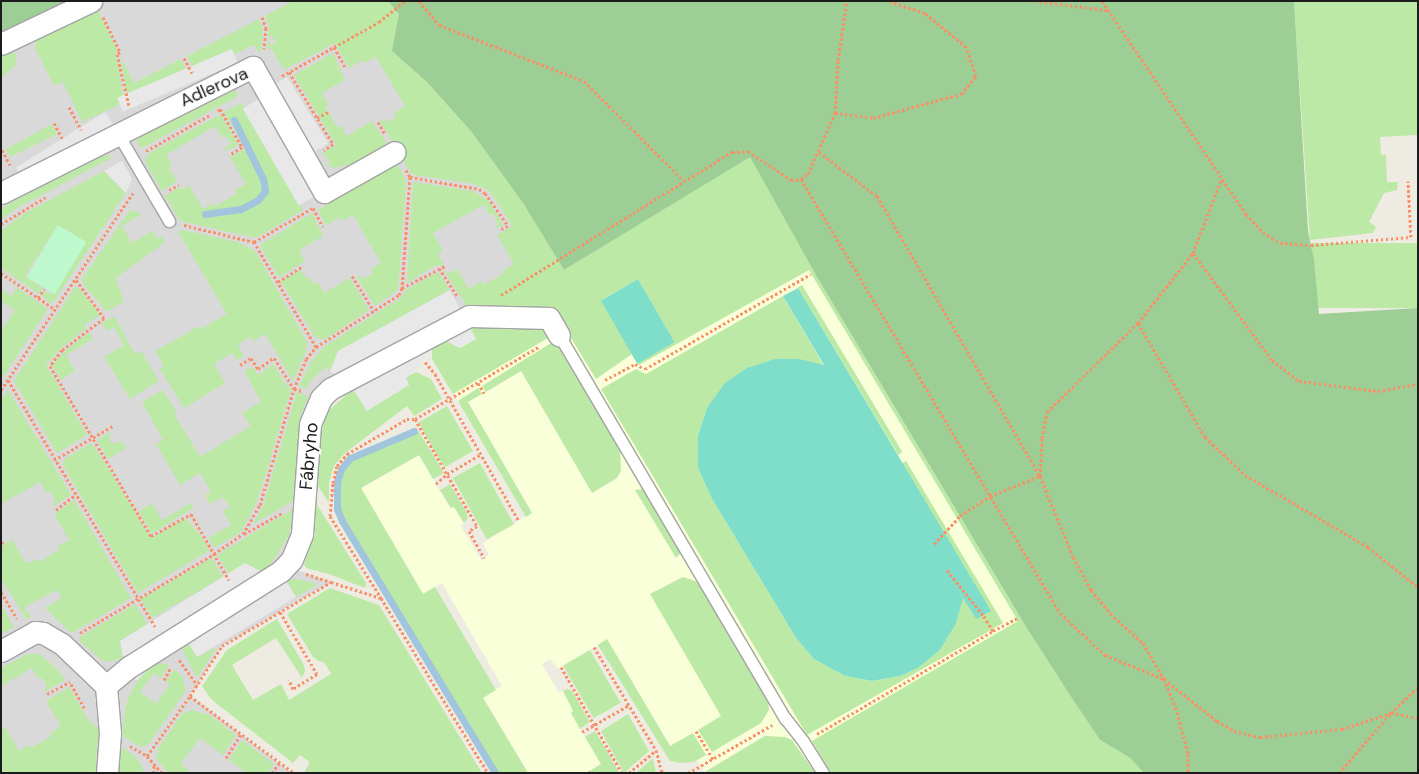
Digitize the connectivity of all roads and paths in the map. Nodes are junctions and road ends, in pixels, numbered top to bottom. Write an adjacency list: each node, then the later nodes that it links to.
1 (405, 1): 12 (path)
2 (419, 1): 37 (path)
3 (847, 1): 20 (path)
4 (889, 1): 20 (path)
5 (1036, 1): 8 (path)
6 (1102, 1): 8 (path)
7 (95, 6): 11 (street); 25 (path)
8 (1108, 10): 35 (path)
9 (262, 17): 10 (path)
10 (266, 28)
11 (1, 44)
12 (334, 47): 14 (path); 16 (path)
13 (184, 58): 15 (path)
14 (346, 69)
15 (190, 70)
16 (289, 72): 17 (path); 21 (path)
17 (263, 87): 25 (street, Adlerova); 31 (street, Adlerova)
18 (69, 107): 24 (path)
19 (328, 112): 21 (path)
20 (835, 113): 28 (path)
21 (317, 118): 31 (path)
22 (226, 119): 30 (path)
23 (378, 122): 29 (path)
24 (78, 124)
25 (138, 124): 26 (street, Adlerova)
26 (118, 134): 34 (lane); 41 (street, Adlerova)
27 (2, 150): 32 (path)
28 (818, 152): 36 (path); 81 (path)
29 (396, 153): 31 (street, Adlerova); 33 (path)
30 (228, 155)
31 (306, 161)
32 (10, 165)
33 (410, 177): 45 (path); 56 (path)
34 (143, 178): 42 (lane); 54 (path)
35 (1222, 178): 38 (path); 47 (path)
36 (801, 179): 37 (path); 84 (path)
37 (683, 180): 61 (path)
38 (1408, 181)
39 (178, 184): 40 (path)
40 (170, 190)
41 (1, 193)
42 (169, 221)
43 (323, 227): 46 (path)
44 (194, 228): 46 (path)
45 (498, 230)
46 (254, 242): 55 (path)
47 (1193, 253): 62 (path); 70 (path)
48 (303, 266): 55 (path)
49 (445, 266): 50 (path)
50 (439, 268): 56 (path); 61 (path)
51 (1, 273): 58 (path)
52 (811, 274): 68 (path)
53 (352, 276): 60 (path)
54 (76, 280): 59 (path); 77 (path)
55 (278, 282): 64 (path)
56 (402, 288): 60 (path)
57 (44, 290): 58 (path)
58 (38, 298): 59 (path)
59 (56, 310): 67 (path)
60 (374, 311): 64 (path)
61 (469, 316): 63 (street, Fábryho); 98 (street, Fábryho)
62 (1138, 323): 81 (path); 93 (path)
63 (560, 335): 69 (path); 115 (lane)
64 (316, 347): 71 (path)
65 (423, 359): 74 (path)
66 (240, 365): 71 (path)
67 (8, 380): 72 (path); 79 (path)
68 (604, 380)
69 (478, 383): 73 (path); 74 (path)
70 (1418, 384)
71 (294, 388): 89 (path)
72 (1, 390)
73 (484, 392)
74 (450, 400): 75 (path); 78 (path)
75 (415, 419): 80 (path); 86 (path)
76 (112, 426): 77 (path)
77 (92, 438): 79 (path); 89 (path)
78 (481, 454): 80 (path); 87 (path)
79 (54, 460): 83 (path)
80 (447, 474): 82 (path); 90 (path)
81 (1040, 476): 84 (path); 104 (path)
82 (436, 484)
83 (76, 495): 85 (path); 94 (path)
84 (990, 496): 88 (path); 104 (path)
85 (56, 510)
86 (330, 516)
87 (519, 521)
88 (934, 544)
89 (214, 554): 92 (path); 94 (path)
90 (484, 558)
91 (946, 569): 97 (path)
92 (226, 576)
93 (1418, 587)
94 (137, 600): 98 (path); 99 (path)
95 (280, 612): 105 (path); 107 (path); 134 (path)
96 (1016, 618): 97 (path)
97 (993, 631): 122 (path)
98 (168, 643): 107 (path); 108 (street, Fábryho)
99 (62, 644): 101 (street); 108 (street)
100 (594, 647): 112 (path)
101 (1, 651)
102 (561, 667): 117 (path)
103 (65, 675): 106 (path)
104 (1164, 679): 114 (path); 140 (path)
105 (289, 680)
106 (70, 682): 110 (path); 113 (path)
107 (197, 684): 111 (path)
108 (106, 686): 120 (street)
109 (1418, 687): 114 (path)
110 (47, 694)
111 (190, 696): 121 (path); 124 (path)
112 (629, 705): 117 (path); 123 (path)
113 (86, 710)
114 (1391, 713): 116 (path); 141 (path)
115 (785, 718): 122 (lane); 126 (path)
116 (1418, 718)
117 (595, 725): 119 (path); 135 (path)
118 (696, 731): 126 (path)
119 (582, 732)
120 (110, 733): 124 (path); 129 (street)
121 (241, 734): 125 (path); 127 (path)
122 (803, 741): 139 (lane)
123 (656, 750): 136 (path); 137 (path)
124 (146, 756): 128 (path)
125 (226, 758)
126 (712, 759): 138 (path)
127 (280, 762): 132 (path); 133 (path)
128 (154, 766): 130 (path); 131 (path)
129 (107, 773)
130 (153, 773)
131 (162, 773)
132 (272, 773)
133 (294, 773)
134 (488, 773)
135 (622, 773)
136 (629, 773)
137 (662, 773)
138 (688, 773)
139 (822, 773)
140 (1188, 773)
141 (1339, 773)

